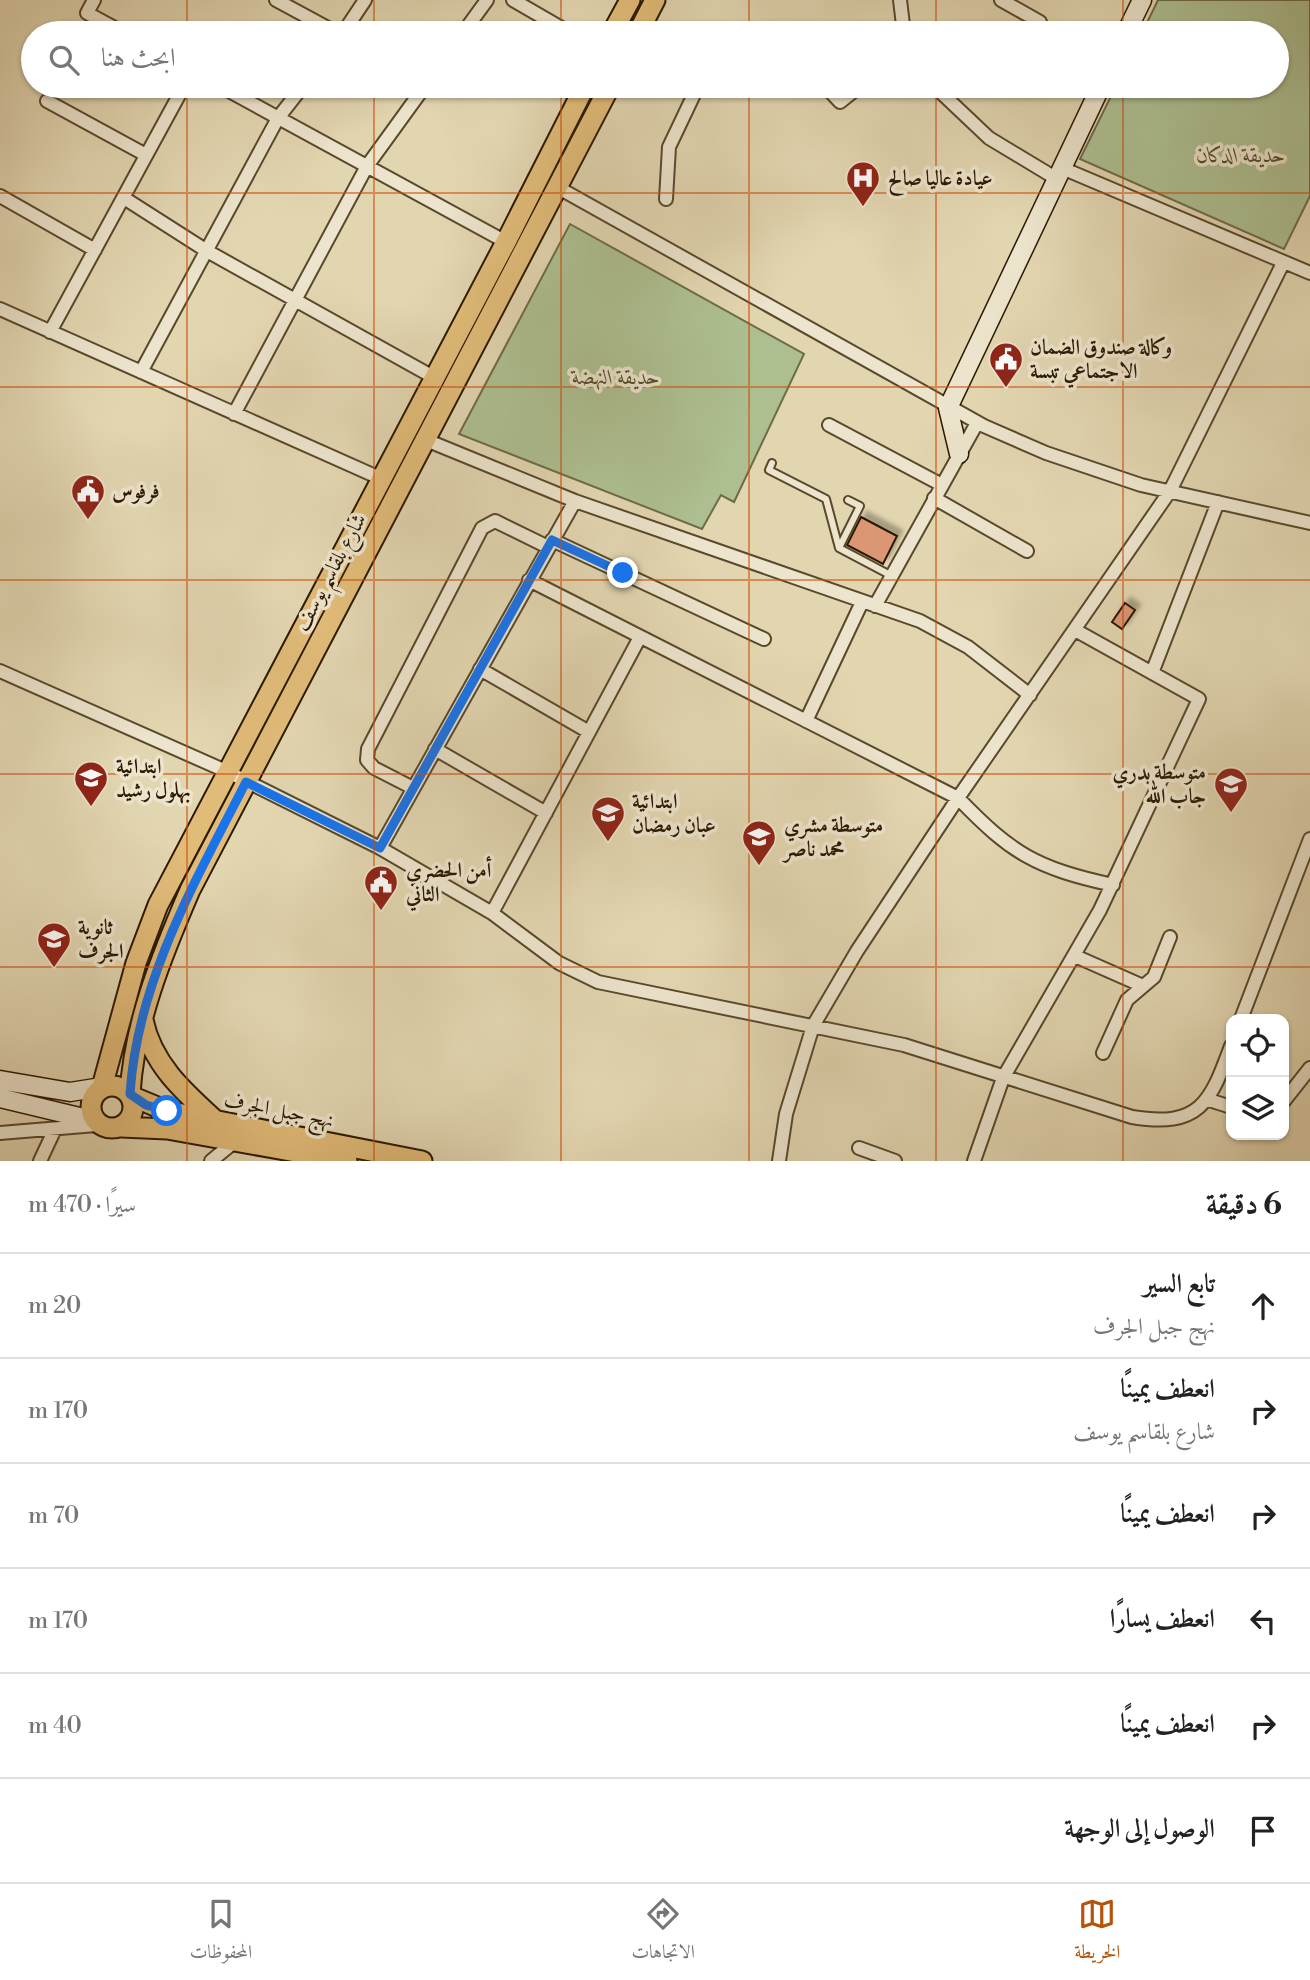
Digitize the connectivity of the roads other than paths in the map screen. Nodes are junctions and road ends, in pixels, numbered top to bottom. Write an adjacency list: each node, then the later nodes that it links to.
1 (94, 0): 11 (street)
2 (276, 0): 12 (street)
3 (365, 0): 13 (street)
4 (487, 0): 14 (street)
5 (513, 0): 15 (street)
6 (630, 0): 16 (main road)
7 (655, 0): 17 (main road)
8 (901, 0): 18 (street)
9 (1001, 0): 19 (street)
10 (1142, 0): 20 (street)
11 (102, 21)
12 (315, 21)
13 (351, 21)
14 (472, 21)
15 (549, 21)
16 (619, 21)
17 (644, 21)
18 (903, 21)
19 (1038, 21)
20 (1132, 21)
21 (177, 98): 32 (street)
22 (242, 98): 31 (street)
23 (294, 98): 31 (street)
24 (416, 98): 33 (street)
25 (579, 98): 39 (main road, شارع بلقاسم يوسف)
26 (604, 98): 35 (main road, شارع بلقاسم يوسف)
27 (692, 98): 38 (street)
28 (947, 98): 34 (street)
29 (1095, 98): 34 (street)
30 (47, 101): 32 (street)
31 (278, 118): 33 (street); 41 (street)
32 (146, 155): 37 (street)
33 (366, 166): 39 (street); 44 (street)
34 (1059, 174): 42 (street); 49 (street)
35 (557, 187): 49 (street); 53 (main road, شارع بلقاسم يوسف)
36 (0, 195): 40 (street)
37 (124, 198): 40 (street); 41 (street)
38 (666, 199)
39 (506, 243): 48 (main road, شارع بلقاسم يوسف)
40 (95, 250): 46 (street)
41 (207, 251): 44 (street); 47 (street)
42 (1283, 263): 43 (street); 58 (street)
43 (1310, 273)
44 (295, 302): 48 (street); 50 (street)
45 (0, 309): 46 (street)
46 (50, 331): 47 (street)
47 (141, 372): 50 (street)
48 (435, 378): 56 (main road, شارع بلقاسم يوسف)
49 (948, 408): 51 (street); 54 (street)
50 (234, 414): 56 (street)
51 (977, 422): 54 (street); 58 (street)
52 (829, 425): 57 (street)
53 (426, 440): 60 (street); 82 (main road, شارع بلقاسم يوسف)
54 (959, 454): 57 (street)
55 (772, 464): 65 (lane)
56 (382, 480): 81 (main road, شارع بلقاسم يوسف)
57 (942, 485): 59 (street)
58 (1170, 491): 62 (street); 71 (street)
59 (934, 498): 66 (street); 67 (street)
60 (575, 500): 64 (street); 69 (street)
61 (848, 500): 65 (lane)
62 (1218, 502): 63 (street); 76 (street)
63 (1310, 523)
64 (550, 543): 68 (street); 73 (street); 83 (street)
65 (839, 548): 67 (lane)
66 (1027, 551)
67 (892, 576): 70 (street)
68 (529, 580): 72 (street); 74 (street)
69 (862, 602): 70 (street); 78 (street)
70 (875, 606): 77 (street)
71 (1075, 630): 76 (street); 77 (street)
72 (640, 637): 78 (street); 79 (street)
73 (764, 639)
74 (480, 669): 79 (street); 80 (street)
75 (0, 671): 81 (street)
76 (1152, 673): 88 (street)
77 (1030, 695): 84 (street)
78 (806, 721): 84 (street)
79 (589, 732): 85 (street)
80 (435, 749): 83 (street); 85 (street)
81 (228, 772): 82 (street); 101 (main road, شارع بلقاسم يوسف)
82 (246, 782): 87 (street); 94 (main road, شارع بلقاسم يوسف)
83 (413, 788): 87 (street)
84 (958, 798): 88 (street); 95 (street)
85 (545, 813): 89 (street)
86 (1310, 839): 93 (street)
87 (380, 848): 89 (street)
88 (1112, 886): 91 (street)
89 (492, 914): 95 (street)
90 (1170, 937): 92 (street)
91 (1075, 956): 92 (street); 99 (street)
92 (1143, 986): 96 (street)
93 (1243, 1014)
94 (143, 1018): 102 (main road, شارع بلقاسم يوسف); 108 (main road)
95 (813, 1026): 99 (street); 118 (street)
96 (1103, 1053)
97 (1226, 1058): 105 (street)
98 (1310, 1068): 103 (street)
99 (1003, 1078): 105 (street); 120 (street)
100 (0, 1080): 101 (street)
101 (103, 1087): 102 (main road); 107 (main road)
102 (130, 1095): 108 (main road, نهج جبل الجرف); 109 (main road)
103 (1289, 1095)
104 (0, 1098): 107 (street)
105 (1209, 1100): 106 (street)
106 (1226, 1105)
107 (98, 1122): 109 (main road); 110 (street)
108 (217, 1122): 117 (main road, نهج جبل الجرف)
109 (121, 1127): 112 (main road, نهج جبل الجرف)
110 (55, 1129): 111 (street); 115 (street)
111 (0, 1133)
112 (233, 1143): 114 (main road, نهج جبل الجرف); 116 (street)
113 (859, 1148): 119 (street)
114 (338, 1160)
115 (40, 1161)
116 (211, 1161)
117 (422, 1161)
118 (779, 1161)
119 (895, 1161)
120 (974, 1161)

